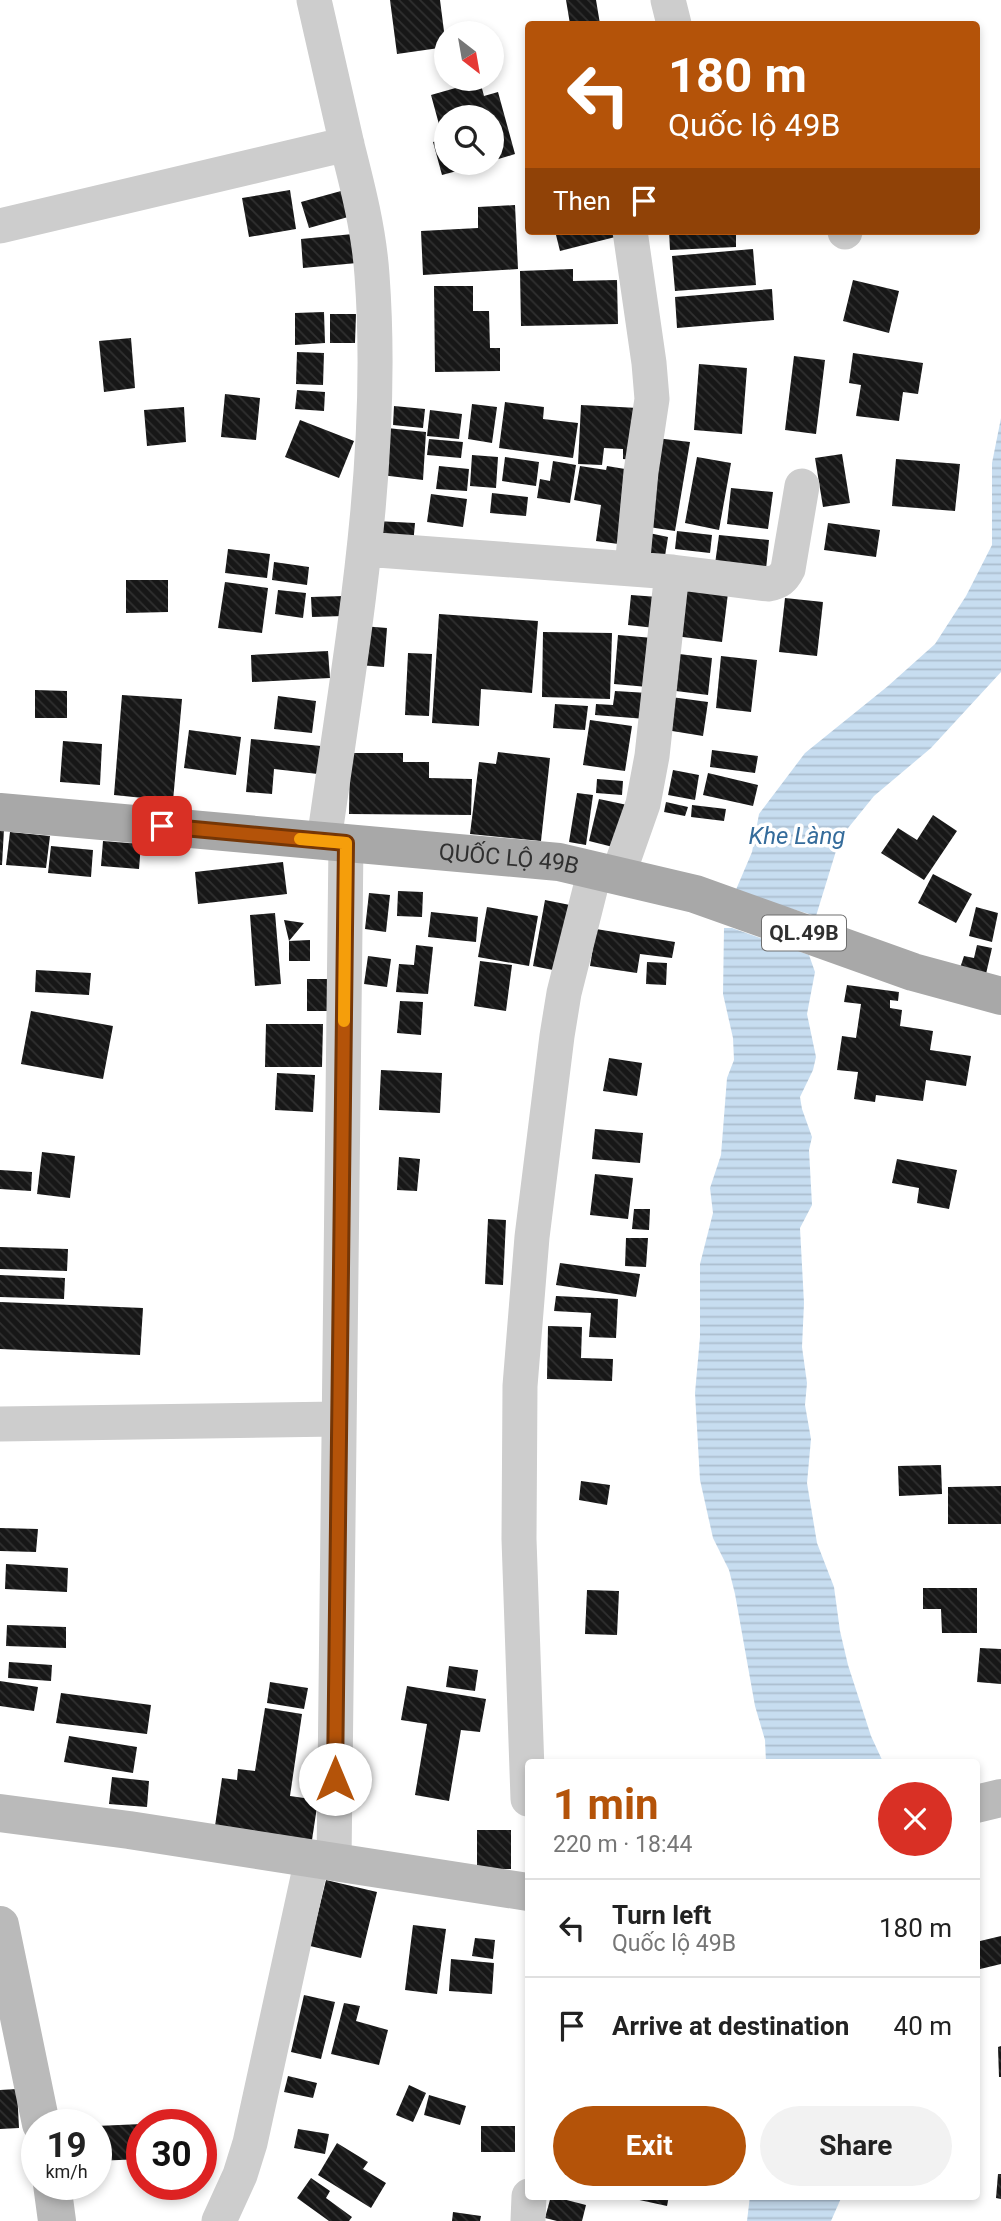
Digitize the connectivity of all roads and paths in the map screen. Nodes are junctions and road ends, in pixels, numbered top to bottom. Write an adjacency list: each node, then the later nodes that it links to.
1 (314, 0): 4 (street)
2 (668, 0): 3 (street)
3 (673, 21)
4 (347, 145): 5 (street); 8 (street)
5 (0, 226)
6 (631, 235): 9 (street)
7 (802, 486): 10 (street)
8 (364, 549): 9 (street); 12 (street)
9 (632, 569): 10 (street)
10 (672, 572): 13 (street)
11 (0, 812): 12 (main road, QUỐC LỘ 49B / QL.49B)
12 (335, 842): 13 (main road, QUỐC LỘ 49B / QL.49B); 15 (street)
13 (606, 872): 14 (main road, QUỐC LỘ 49B / QL.49B); 17 (street)
14 (1001, 996)
15 (338, 1419): 16 (street); 21 (street)
16 (0, 1424)
17 (527, 1759)
18 (1001, 1798): 19 (street)
19 (980, 1803)
20 (0, 1813): 21 (street)
21 (323, 1861): 22 (street); 28 (street)
22 (525, 1892)
23 (0, 1926): 24 (street)
24 (38, 2109)
25 (54, 2200): 27 (street)
26 (529, 2200): 29 (street)
27 (57, 2221)
28 (219, 2221)
29 (528, 2221)

